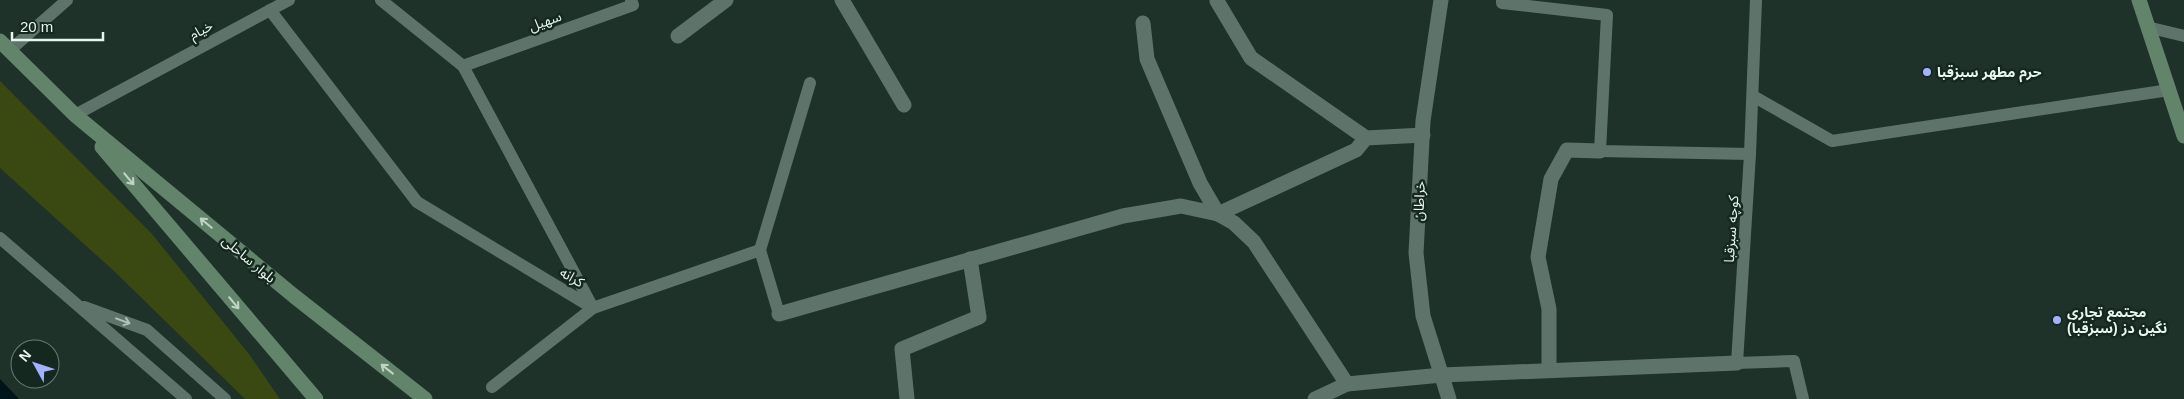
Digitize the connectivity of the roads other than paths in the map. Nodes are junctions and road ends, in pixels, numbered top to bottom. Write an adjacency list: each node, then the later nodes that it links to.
1 (67, 0): 17 (lane)
2 (289, 0): 12 (lane, خیام)
3 (381, 0): 18 (lane, کرانه)
4 (632, 0): 18 (lane, سهیل)
5 (726, 0): 15 (street)
6 (1441, 0): 24 (street, خراطان)
7 (1502, 0): 27 (lane)
8 (1756, 0): 21 (lane, کوچه سبزقبا)
9 (2139, 0): 14 (main road)
10 (1217, 1): 26 (street)
11 (847, 2): 22 (street)
12 (270, 10): 23 (lane, خیام); 34 (lane, کرانه)
13 (1142, 23): 29 (street)
14 (2147, 27): 16 (lane); 20 (main road)
15 (678, 36)
16 (2184, 36)
17 (5, 46): 23 (main road, بلوار ساحلی)
18 (463, 66): 34 (lane, کرانه)
19 (810, 83): 31 (lane)
20 (2169, 90): 21 (lane); 25 (main road)
21 (1753, 96): 28 (lane, کوچه سبزقبا)
22 (904, 104)
23 (75, 115): 43 (main road, بلوار ساحلی, one-way to 43); 44 (main road, بلوار ساحلی, one-way to 23)
24 (1423, 135): 26 (street); 38 (street, خراطان)
25 (2184, 136)
26 (1366, 138): 29 (street)
27 (1600, 151): 28 (lane); 37 (street)
28 (1750, 154): 36 (lane, کوچه سبزقبا)
29 (1218, 214): 32 (street); 39 (street)
30 (0, 238): 33 (lane)
31 (760, 250): 34 (lane); 35 (lane)
32 (970, 260): 35 (street); 45 (street)
33 (77, 304): 41 (lane); 42 (lane, one-way to 42)
34 (593, 308): 40 (lane)
35 (779, 314)
36 (1737, 363): 37 (street); 48 (lane)
37 (1549, 370): 38 (street)
38 (1442, 375): 39 (street); 47 (street, خراطان)
39 (1347, 384): 46 (street)
40 (492, 387)
41 (186, 399)
42 (224, 399)
43 (316, 399)
44 (425, 399)
45 (907, 399)
46 (1315, 399)
47 (1449, 399)
48 (1803, 399)

